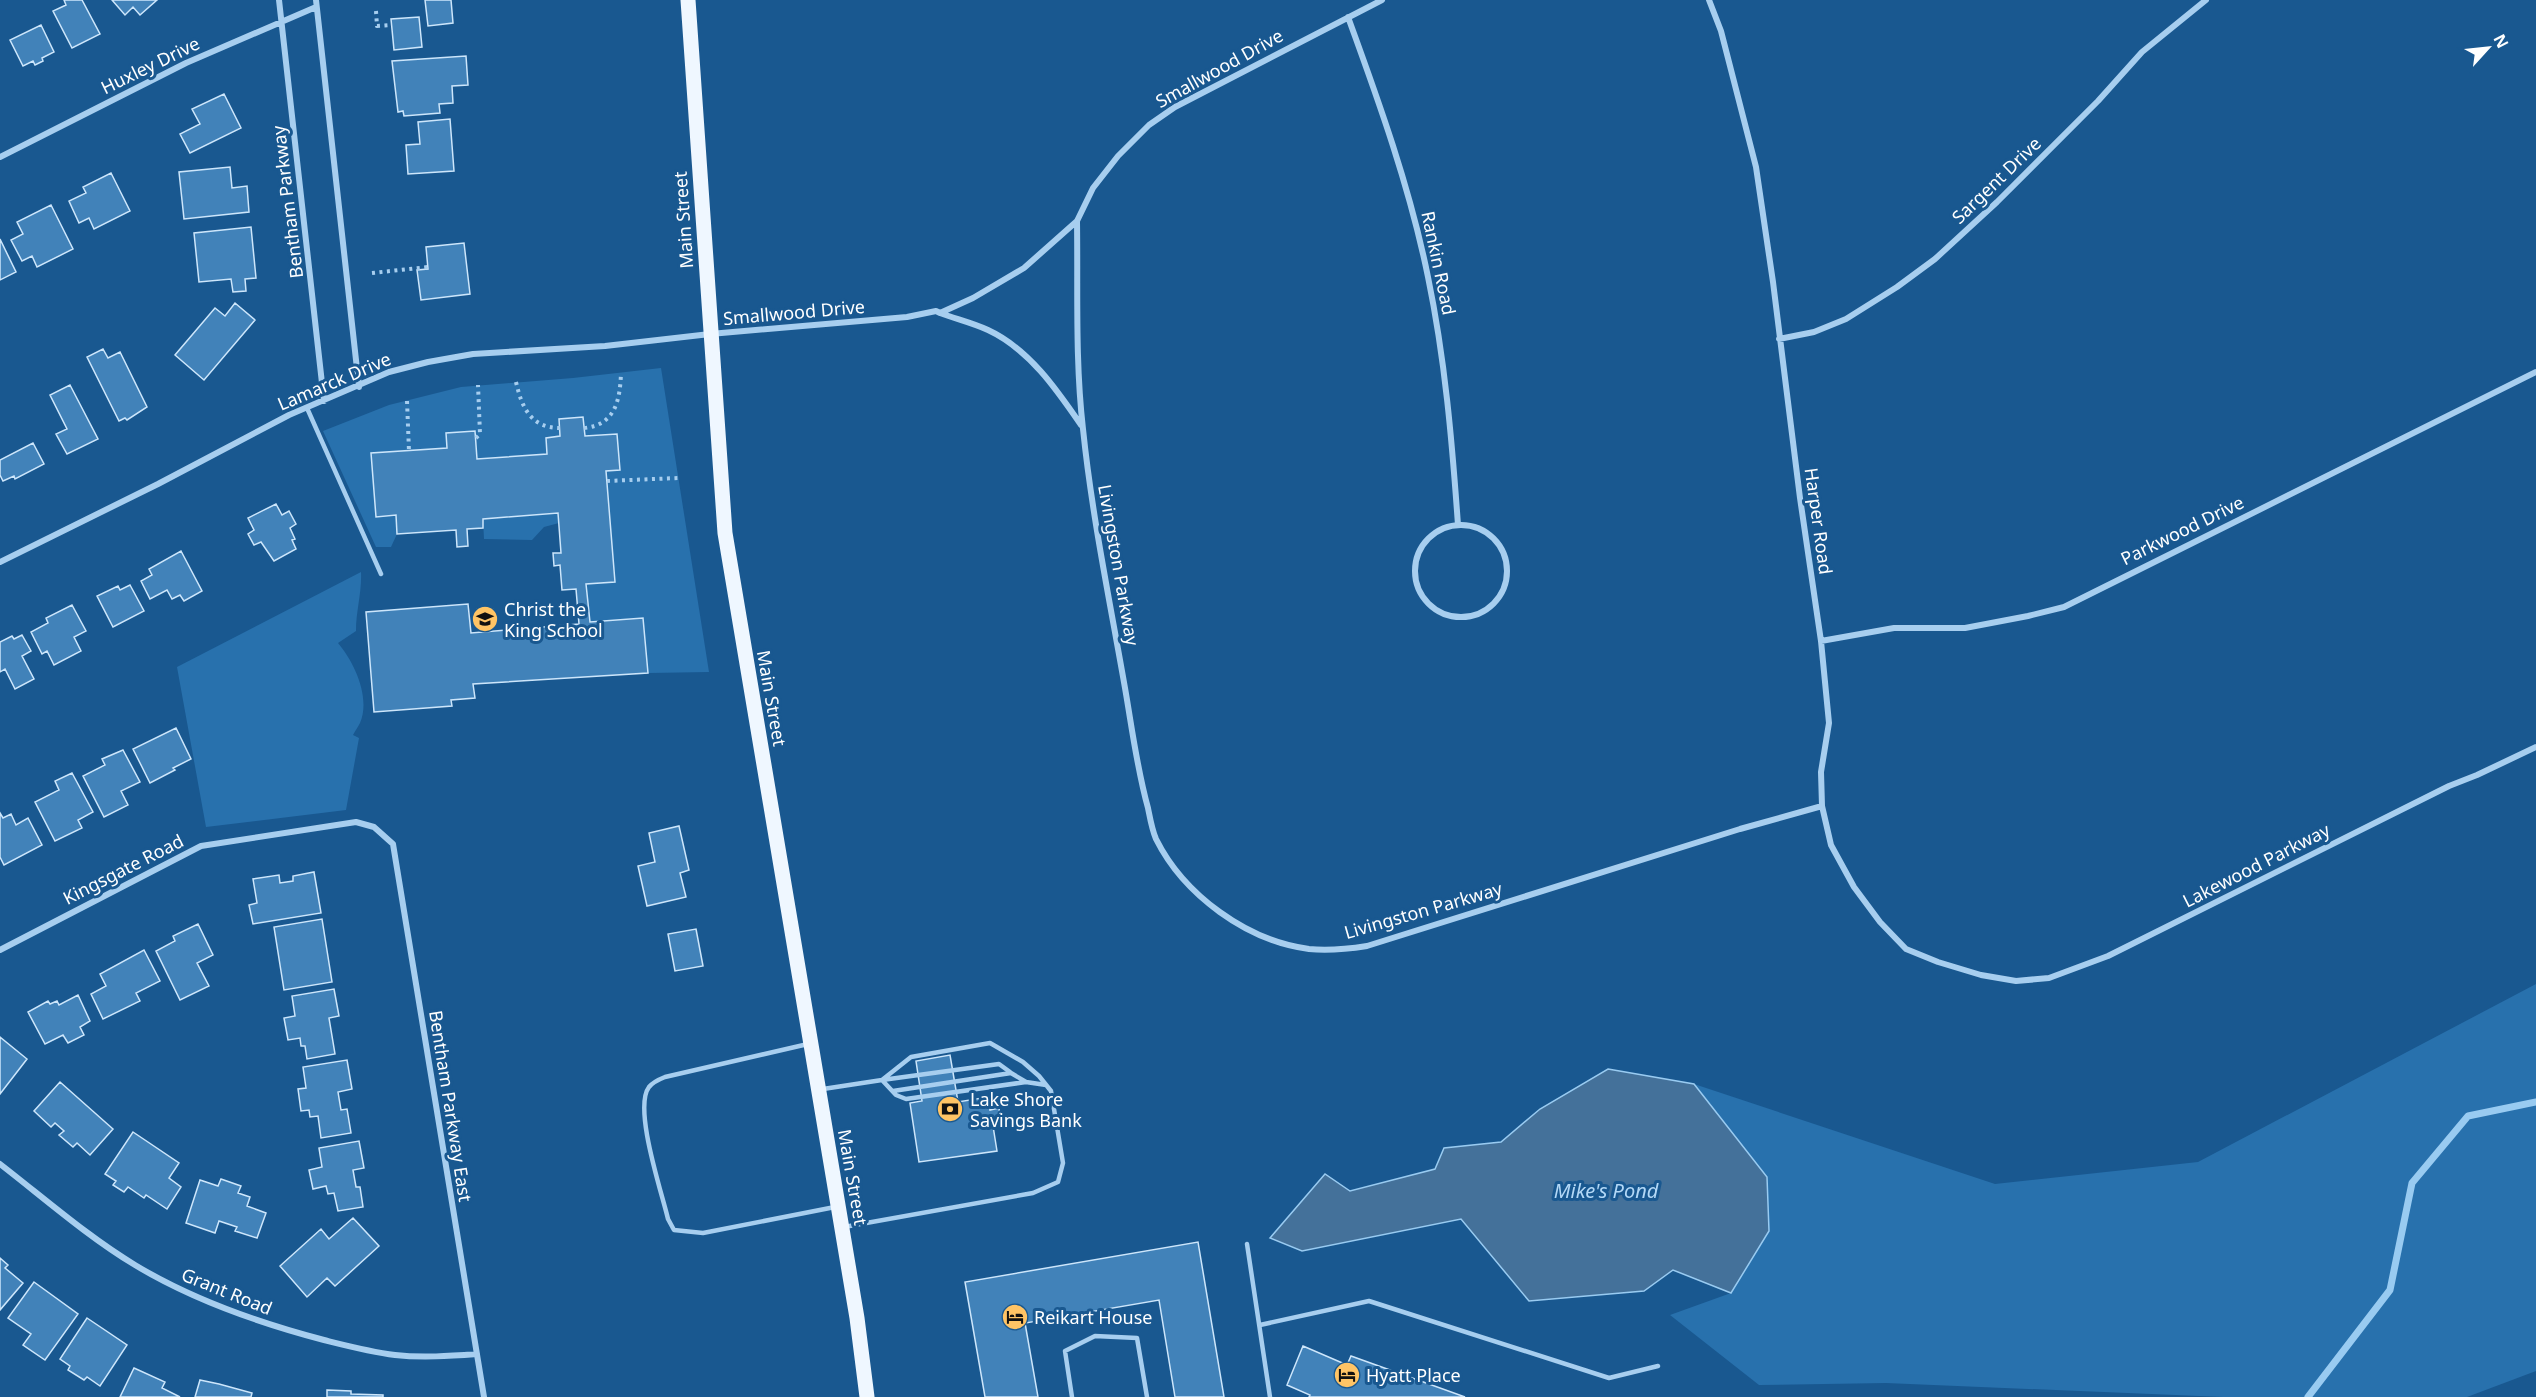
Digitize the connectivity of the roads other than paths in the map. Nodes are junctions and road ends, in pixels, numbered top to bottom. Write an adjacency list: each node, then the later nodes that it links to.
1 (279, 0): 8 (street, Bentham Parkway)
2 (687, 0): 12 (main road, Main Street)
3 (1382, 0): 7 (street, Smallwood Drive)
4 (1710, 0): 13 (street, Harper Road)
5 (2206, 0): 13 (street, Sargent Drive)
6 (316, 3): 8 (street, Huxley Drive); 15 (street)
7 (1348, 17): 10 (street, Smallwood Drive); 19 (street, Rankin Road)
8 (281, 22): 9 (street, Huxley Drive); 16 (street, Bentham Parkway)
9 (0, 158)
10 (1077, 221): 11 (street, Smallwood Drive); 18 (street, Livingston Parkway)
11 (940, 313): 12 (street, Smallwood Drive); 18 (street, Livingston Parkway)
12 (710, 334): 15 (street, Lamarck Drive); 28 (main road, Main Street)
13 (1779, 339): 22 (street, Harper Road)
14 (2536, 372): 22 (street, Parkwood Drive)
15 (359, 387): 16 (street, Lamarck Drive)
16 (324, 401): 17 (street, Lamarck Drive)
17 (307, 408): 20 (street, Lamarck Drive); 21 (lane)
18 (1083, 427): 24 (street, Livingston Parkway)
19 (1458, 525): 19 (street)
20 (0, 562)
21 (381, 574)
22 (1821, 641): 24 (street, Harper Road)
23 (2536, 747): 27 (street, Lakewood Parkway)
24 (1822, 806): 27 (street, Harper Road)
25 (374, 827): 26 (street, Kingsgate Road); 40 (street, Bentham Parkway East)
26 (0, 950)
27 (1981, 975)
28 (810, 1043): 33 (main road, Main Street); 36 (lane)
29 (1011, 1073): 30 (lane); 31 (lane); 34 (lane)
30 (882, 1080): 32 (lane); 33 (lane); 34 (lane)
31 (1026, 1082): 32 (lane); 34 (lane)
32 (1046, 1085): 37 (lane)
33 (818, 1090): 36 (main road, Main Street)
34 (893, 1091)
35 (0, 1164): 40 (street, Grant Road)
36 (838, 1207): 37 (main road, Main Street)
37 (842, 1227): 43 (main road, Main Street)
38 (1247, 1244): 39 (lane)
39 (1260, 1325): 41 (lane); 46 (lane)
40 (477, 1354): 42 (street, Bentham Parkway East)
41 (1658, 1366)
42 (484, 1397)
43 (867, 1397)
44 (1072, 1397): 45 (lane)
45 (1147, 1397)
46 (1270, 1397)

